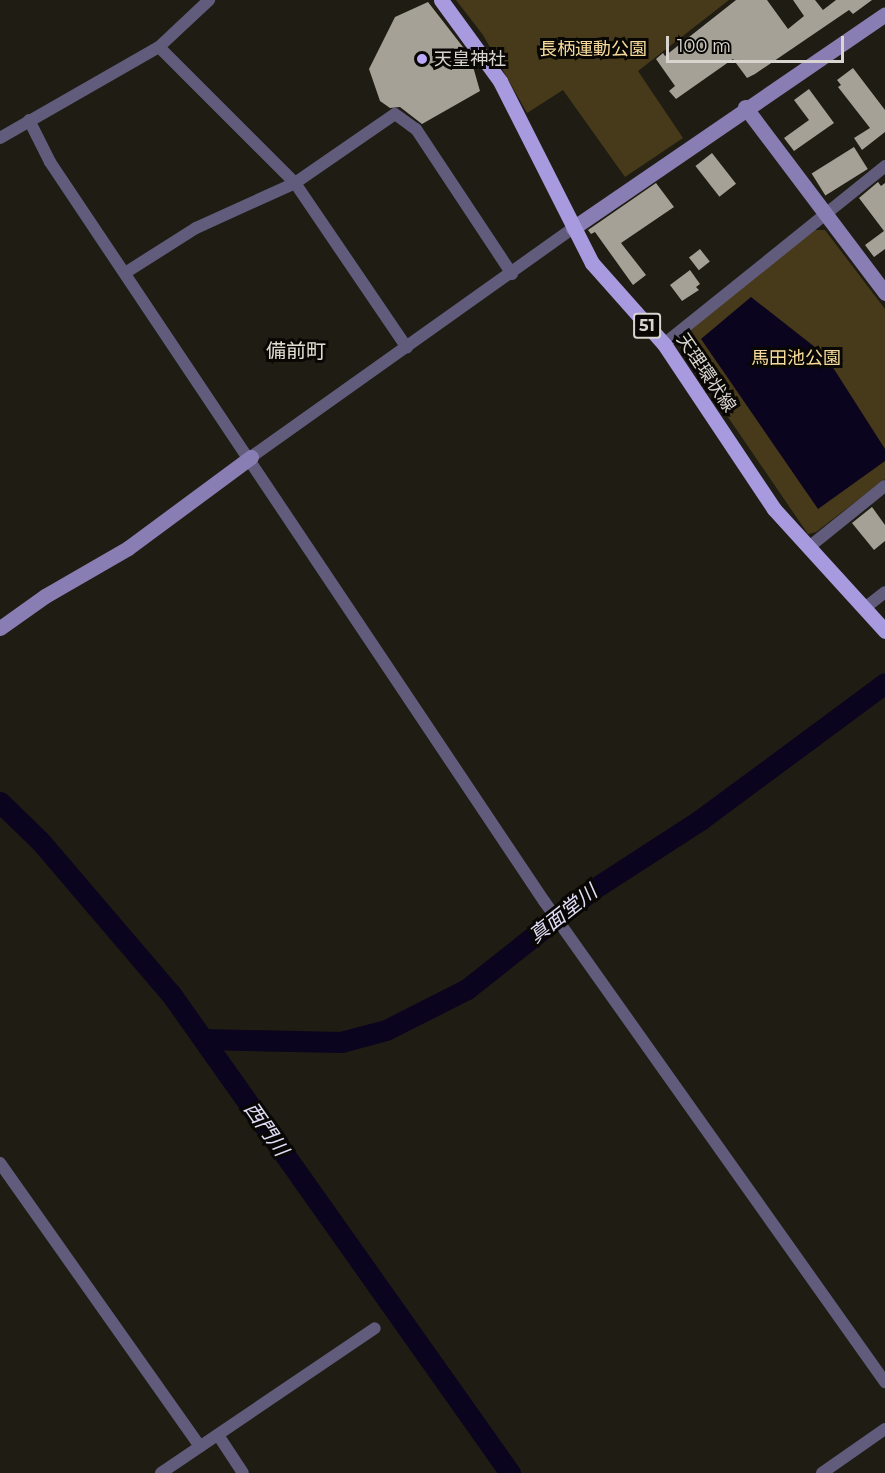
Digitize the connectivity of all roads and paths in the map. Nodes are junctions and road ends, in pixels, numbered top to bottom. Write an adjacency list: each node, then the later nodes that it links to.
1 (209, 0): 4 (street)
2 (441, 0): 11 (main road, 天理環状線 / 51)
3 (885, 14): 5 (street)
4 (159, 46): 6 (street); 9 (street)
5 (745, 107): 10 (street); 11 (street)
6 (29, 120): 7 (street); 12 (street)
7 (0, 138)
8 (885, 166): 10 (street)
9 (294, 183): 12 (street); 13 (street); 16 (street)
10 (826, 214): 14 (street); 15 (street)
11 (573, 228): 13 (street); 15 (main road, 天理環状線 / 51)
12 (125, 273): 17 (street)
13 (512, 274): 16 (street)
14 (885, 293)
15 (664, 344): 19 (main road, 天理環状線 / 51)
16 (407, 348): 17 (street)
17 (251, 458): 22 (street); 26 (street)
18 (885, 486): 19 (street)
19 (809, 547): 21 (main road, 天理環状線 / 51)
20 (885, 592): 21 (street)
21 (866, 607): 23 (main road, 天理環状線 / 51)
22 (0, 628)
23 (885, 631)
24 (0, 1163): 29 (street)
25 (375, 1328): 28 (street)
26 (885, 1382)
27 (885, 1429): 32 (street)
28 (218, 1435): 29 (street); 31 (street)
29 (200, 1447): 30 (street)
30 (162, 1473)
31 (243, 1473)
32 (822, 1473)

